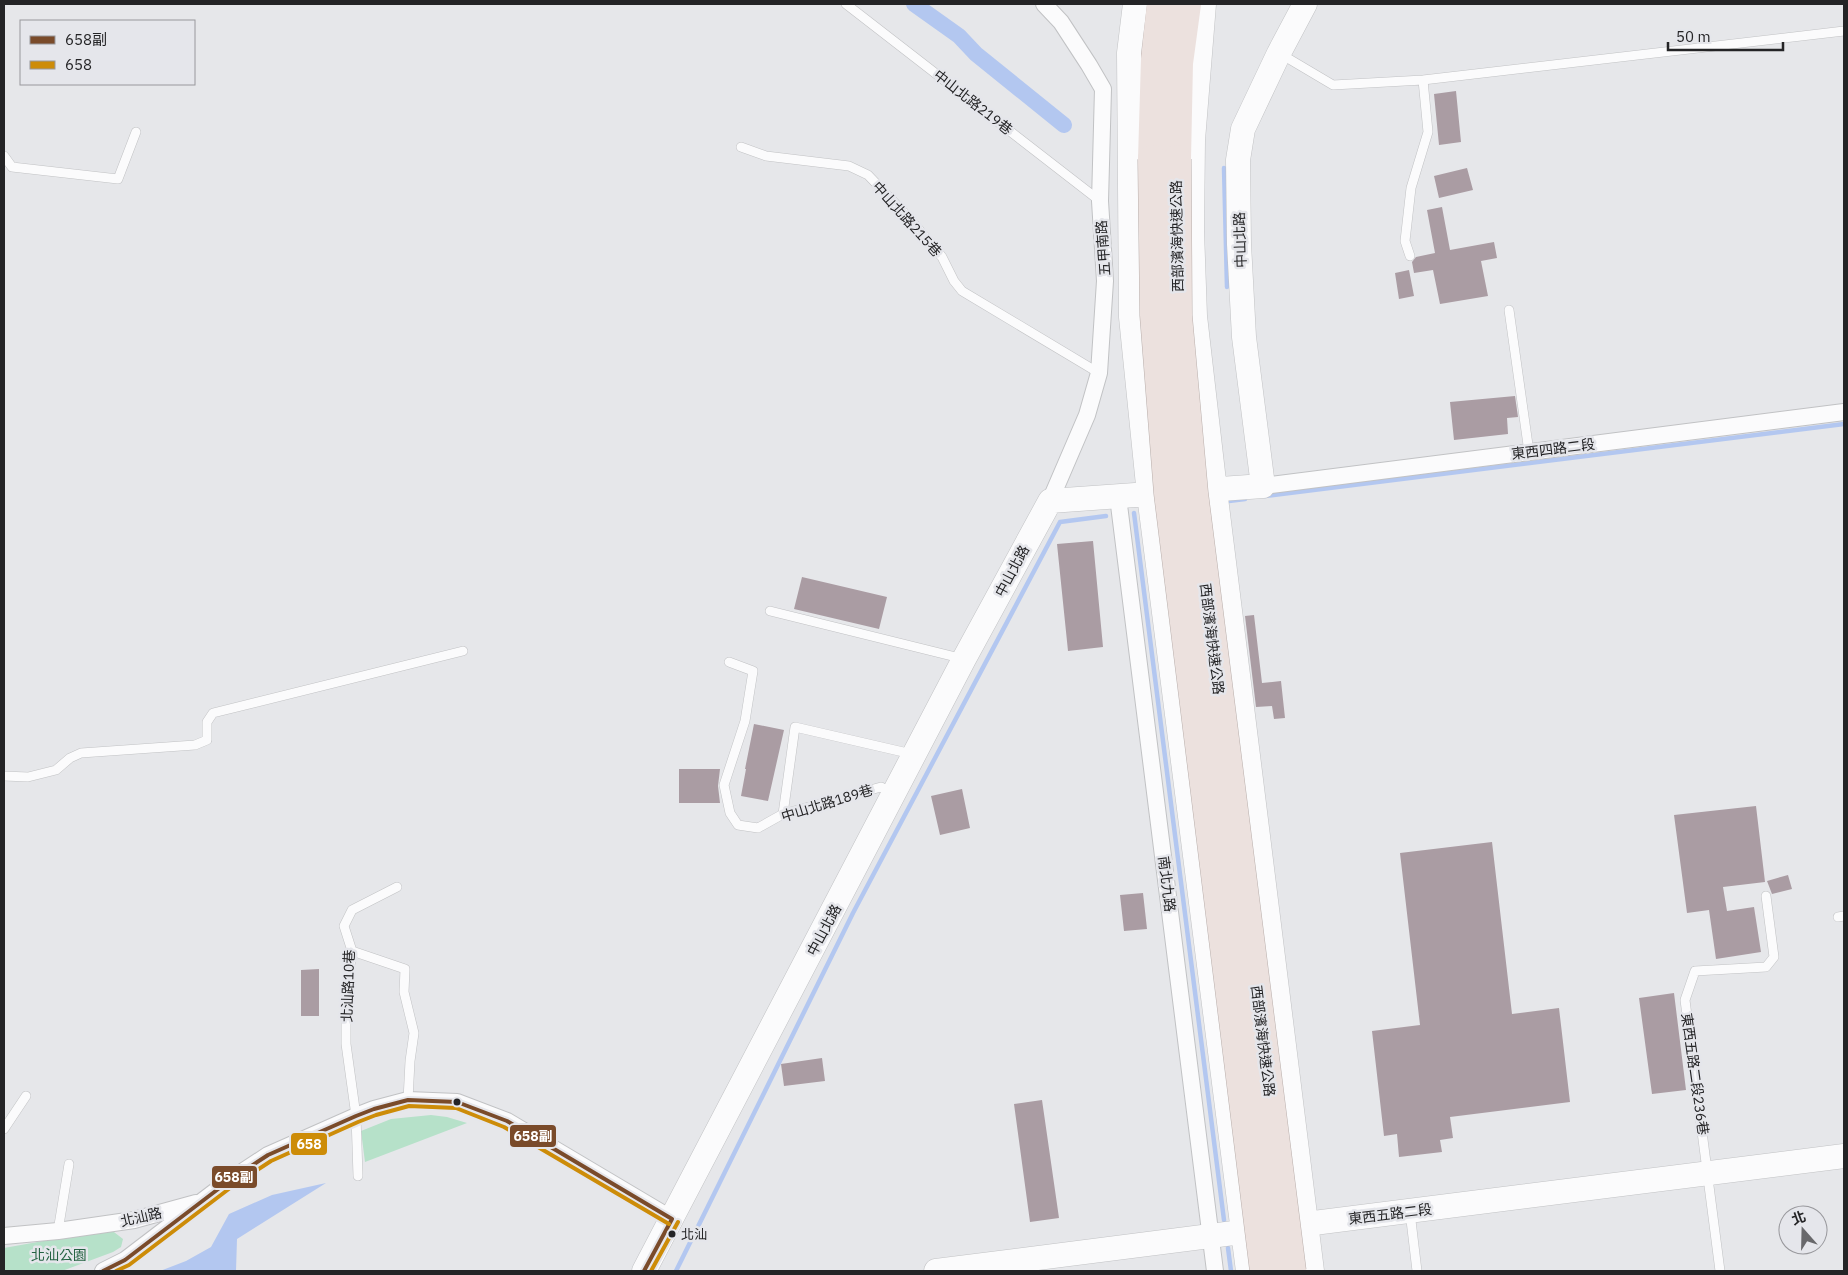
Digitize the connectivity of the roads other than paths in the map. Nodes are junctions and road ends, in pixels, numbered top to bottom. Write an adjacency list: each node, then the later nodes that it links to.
1 (846, 4): 15 (lane, 中山北路219巷)
2 (1044, 4): 15 (street, 五甲南路)
3 (1135, 4): 23 (street)
4 (1162, 4): 14 (highway, 西部濱海快速公路)
5 (1187, 4): 14 (highway, 西部濱海快速公路)
6 (1204, 4): 22 (street)
7 (1304, 4): 9 (street, 中山北路)
8 (1844, 31): 10 (lane)
9 (1279, 53): 10 (lane); 21 (street, 中山北路)
10 (1423, 80): 16 (lane)
11 (136, 132): 13 (lane)
12 (741, 147): 18 (lane, 中山北路215巷)
13 (4, 156)
14 (1164, 159): 58 (highway, 西部濱海快速公路, bridge); 59 (highway, 西部濱海快速公路, bridge)
15 (1100, 201): 18 (street, 五甲南路)
16 (1410, 256)
17 (1509, 310): 20 (lane)
18 (1099, 373): 25 (street, 五甲南路)
19 (1844, 412): 20 (street, 東西四路二段)
20 (1529, 452): 21 (street, 東西四路二段)
21 (1263, 486): 22 (street)
22 (1214, 490): 23 (street); 48 (street)
23 (1149, 495): 24 (street); 50 (street)
24 (1118, 497): 25 (street); 52 (street, 南北九路)
25 (1050, 501): 28 (street, 中山北路)
26 (770, 611): 28 (lane)
27 (463, 651): 31 (lane)
28 (964, 659): 30 (street, 中山北路)
29 (729, 662): 33 (lane, 中山北路189巷)
30 (914, 755): 32 (street, 中山北路); 33 (lane)
31 (4, 776)
32 (895, 794): 33 (lane, 中山北路189巷); 47 (street, 中山北路)
33 (783, 814)
34 (397, 887): 36 (lane, 北汕路10巷)
35 (1766, 896): 43 (lane, 東西五路二段236巷)
36 (352, 951): 38 (lane); 39 (lane, 北汕路10巷)
37 (26, 1096): 40 (lane)
38 (408, 1100): 39 (street, 北汕路); 47 (street, 北汕路)
39 (356, 1116): 44 (lane, 北汕路10巷); 45 (street, 北汕路)
40 (4, 1129)
41 (1844, 1156): 43 (street, 東西五路二段)
42 (68, 1164): 49 (lane)
43 (1709, 1173): 46 (street, 東西五路二段); 62 (lane)
44 (358, 1176)
45 (203, 1201): 49 (street, 北汕路); 53 (street)
46 (1410, 1212): 48 (street, 東西五路二段); 61 (lane)
47 (672, 1220): 54 (street, 中山北路)
48 (1306, 1224): 50 (street, 東西五路二段); 60 (street)
49 (58, 1231): 51 (street, 北汕路)
50 (1243, 1232): 52 (street, 東西五路二段); 57 (street)
51 (4, 1236)
52 (1211, 1236): 55 (street, 東西五路二段); 56 (street, 南北九路)
53 (103, 1271)
54 (644, 1271)
55 (936, 1271)
56 (1216, 1271)
57 (1248, 1271)
58 (1264, 1271)
59 (1292, 1271)
60 (1312, 1271)
61 (1417, 1271)
62 (1720, 1271)

